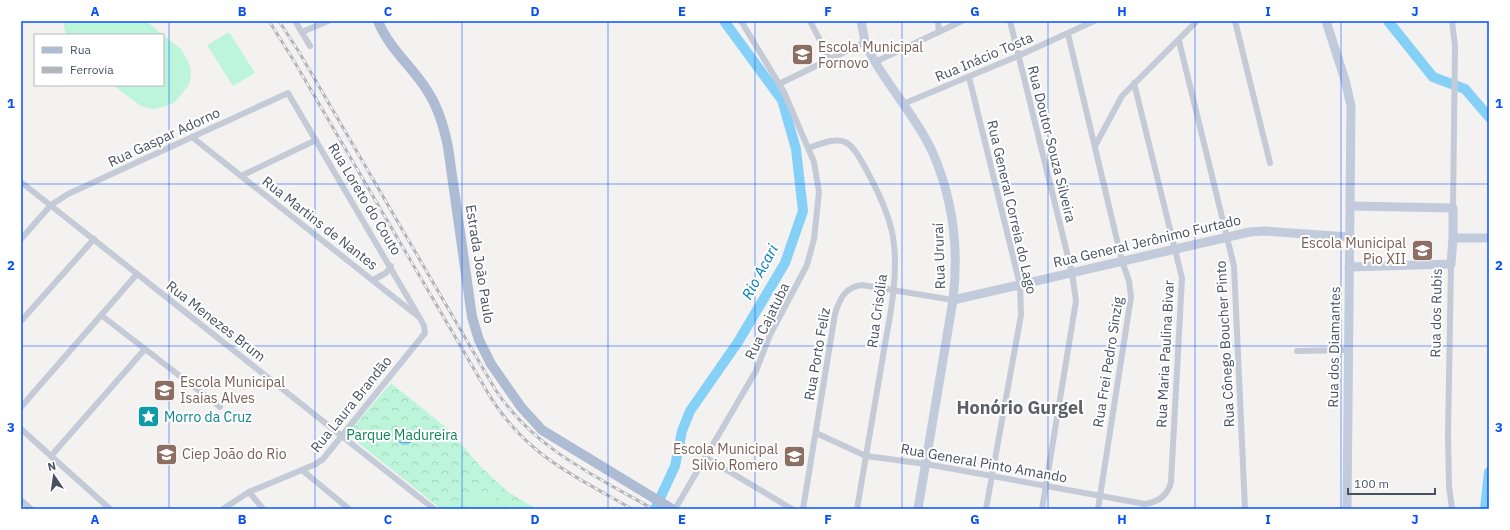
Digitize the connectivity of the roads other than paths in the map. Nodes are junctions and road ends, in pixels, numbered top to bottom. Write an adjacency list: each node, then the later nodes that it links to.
1 (295, 21): 15 (street)
2 (328, 21): 15 (street)
3 (378, 21): 78 (main road, Estrada João Paulo)
4 (741, 21): 26 (street, Rua Cajatuba)
5 (810, 21): 22 (street)
6 (861, 21): 19 (street, Rua Ururaí)
7 (938, 21): 16 (street)
8 (962, 21): 16 (street)
9 (1010, 21): 21 (street, Rua Doutor Souza Silveira)
10 (1094, 21): 17 (street, Rua Inácio Tosta)
11 (1197, 21): 18 (street)
12 (1235, 21): 33 (street)
13 (1326, 21): 37 (street, Rua dos Diamantes)
14 (1452, 21): 38 (street, Rua dos Rubis)
15 (302, 32): 20 (street)
16 (939, 32): 23 (street)
17 (1068, 34): 21 (street, Rua Inácio Tosta); 31 (street, Rua Frei Pedro Sinzig)
18 (1179, 41): 25 (street); 39 (street, Rua Cônego Boucher Pinto)
19 (865, 42): 22 (street); 23 (street, Rua Ururaí)
20 (310, 46)
21 (1018, 56): 24 (street, Rua Inácio Tosta); 50 (street, Rua Doutor Souza Silveira)
22 (829, 58): 26 (street)
23 (875, 62): 28 (street, Rua Ururaí)
24 (969, 77): 28 (street, Rua Inácio Tosta); 53 (street, Rua General Correia do Lago)
25 (1134, 83): 31 (street); 45 (street, Rua Maria Paulina Bivar)
26 (780, 84): 32 (street, Rua Cajatuba)
27 (288, 94): 29 (street, Rua Gaspar Adorno); 30 (street, Rua Loreto do Couto)
28 (903, 104): 55 (street, Rua Ururaí)
29 (192, 137): 34 (street, Rua Martins de Nantes); 36 (street, Rua Gaspar Adorno)
30 (316, 140): 34 (street); 48 (street, Rua Loreto do Couto)
31 (1095, 146): 46 (street, Rua Frei Pedro Sinzig)
32 (809, 148): 54 (street, Rua Crisólia); 69 (street, Rua Cajatuba)
33 (1270, 163)
34 (241, 176): 52 (street, Rua Martins de Nantes)
35 (21, 182): 36 (street, Rua Menezes Brum)
36 (51, 205): 43 (street, Rua Gaspar Adorno); 44 (street, Rua Menezes Brum)
37 (1350, 206): 38 (street); 40 (street, Rua dos Diamantes)
38 (1453, 208): 41 (street, Rua dos Rubis)
39 (1228, 237): 40 (street, Rua General Jerônimo Furtado); 45 (street, Rua General Jerônimo Furtado); 92 (street, Rua Cônego Boucher Pinto)
40 (1350, 237): 49 (street, Rua dos Diamantes)
41 (1453, 238): 42 (street); 47 (street, Rua dos Rubis)
42 (1489, 238)
43 (21, 239)
44 (94, 239): 51 (street, Rua Menezes Brum); 58 (street)
45 (1176, 249): 46 (street, Rua General Jerônimo Furtado); 77 (street, Rua Maria Paulina Bivar)
46 (1122, 261): 50 (street, Rua General Jerônimo Furtado); 75 (street, Rua Frei Pedro Sinzig)
47 (1451, 264): 49 (street); 94 (street, Rua dos Rubis)
48 (391, 266): 52 (street); 57 (street, Rua Loreto do Couto)
49 (1349, 267): 60 (street, Rua dos Diamantes)
50 (1072, 273): 53 (street, Rua General Jerônimo Furtado); 73 (street, Rua Doutor Souza Silveira)
51 (137, 274): 56 (street); 66 (street, Rua Menezes Brum)
52 (372, 280): 57 (street, Rua Martins de Nantes)
53 (1020, 285): 55 (street, Rua General Jerônimo Furtado); 72 (street, Rua General Correia do Lago)
54 (894, 290): 55 (street, Rua Porto Feliz); 65 (street, Rua Porto Feliz); 68 (street, Rua Crisólia)
55 (953, 300): 70 (street, Rua Ururaí)
56 (101, 315): 59 (street); 62 (street)
57 (420, 318): 66 (street, Rua Laura Brandão)
58 (21, 321)
59 (145, 349): 63 (street); 67 (street)
60 (1348, 350): 61 (street); 93 (street, Rua dos Diamantes)
61 (1297, 351)
62 (21, 407)
63 (220, 407)
64 (21, 429): 67 (street)
65 (816, 433): 68 (street, Rua General Pinto Amando); 86 (street, Rua Porto Feliz)
66 (342, 434): 71 (street, Rua Laura Brandão); 84 (street, Rua Menezes Brum)
67 (51, 456): 80 (street)
68 (866, 456): 70 (street, Rua General Pinto Amando); 87 (street, Rua Crisólia)
69 (704, 457): 78 (street, Rua Cajatuba); 85 (street)
70 (926, 464): 72 (street, Rua General Pinto Amando); 88 (street, Rua Ururaí)
71 (302, 470): 74 (street, Rua Laura Brandão); 83 (street)
72 (991, 476): 73 (street, Rua General Pinto Amando); 89 (street, Rua General Correia do Lago)
73 (1047, 486): 75 (street, Rua General Pinto Amando); 90 (street, Rua Doutor Souza Silveira)
74 (249, 492): 81 (street, Rua Laura Brandão); 82 (street)
75 (1100, 496): 77 (street, Rua General Pinto Amando); 91 (street, Rua Frei Pedro Sinzig)
76 (21, 500): 79 (street)
77 (1151, 503)
78 (672, 508)
79 (31, 509)
80 (110, 509)
81 (223, 509)
82 (262, 509)
83 (349, 509)
84 (434, 509)
85 (792, 509)
86 (803, 509)
87 (857, 509)
88 (918, 509)
89 (986, 509)
90 (1042, 509)
91 (1098, 509)
92 (1245, 509)
93 (1346, 509)
94 (1452, 509)

